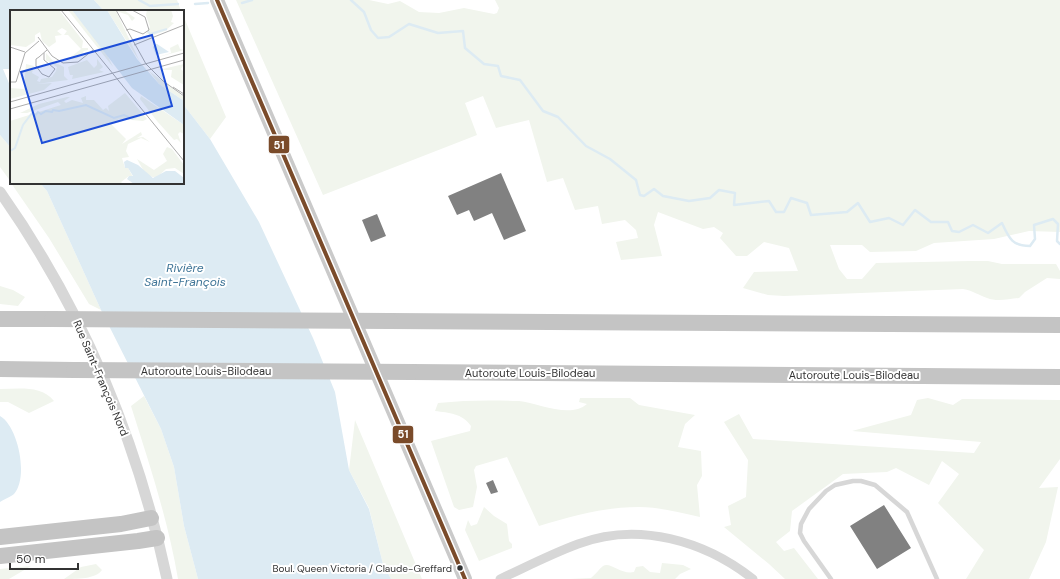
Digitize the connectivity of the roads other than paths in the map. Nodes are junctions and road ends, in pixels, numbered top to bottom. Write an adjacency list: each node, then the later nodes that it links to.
1 (217, 0): 12 (main road)
2 (0, 192): 7 (street, Rue Saint-François Nord)
3 (0, 319): 4 (highway, bridge)
4 (1060, 326)
5 (0, 370): 6 (highway, Autoroute Louis-Bilodeau, bridge)
6 (1060, 377)
7 (151, 518): 8 (highway); 9 (street, Rue Saint-François Nord)
8 (0, 537)
9 (156, 538): 10 (highway); 11 (street, Rue Saint-François Nord)
10 (0, 556)
11 (167, 579)
12 (465, 579)
13 (500, 579): 14 (street)
14 (753, 579)
15 (832, 579): 16 (lane)
16 (937, 579)

